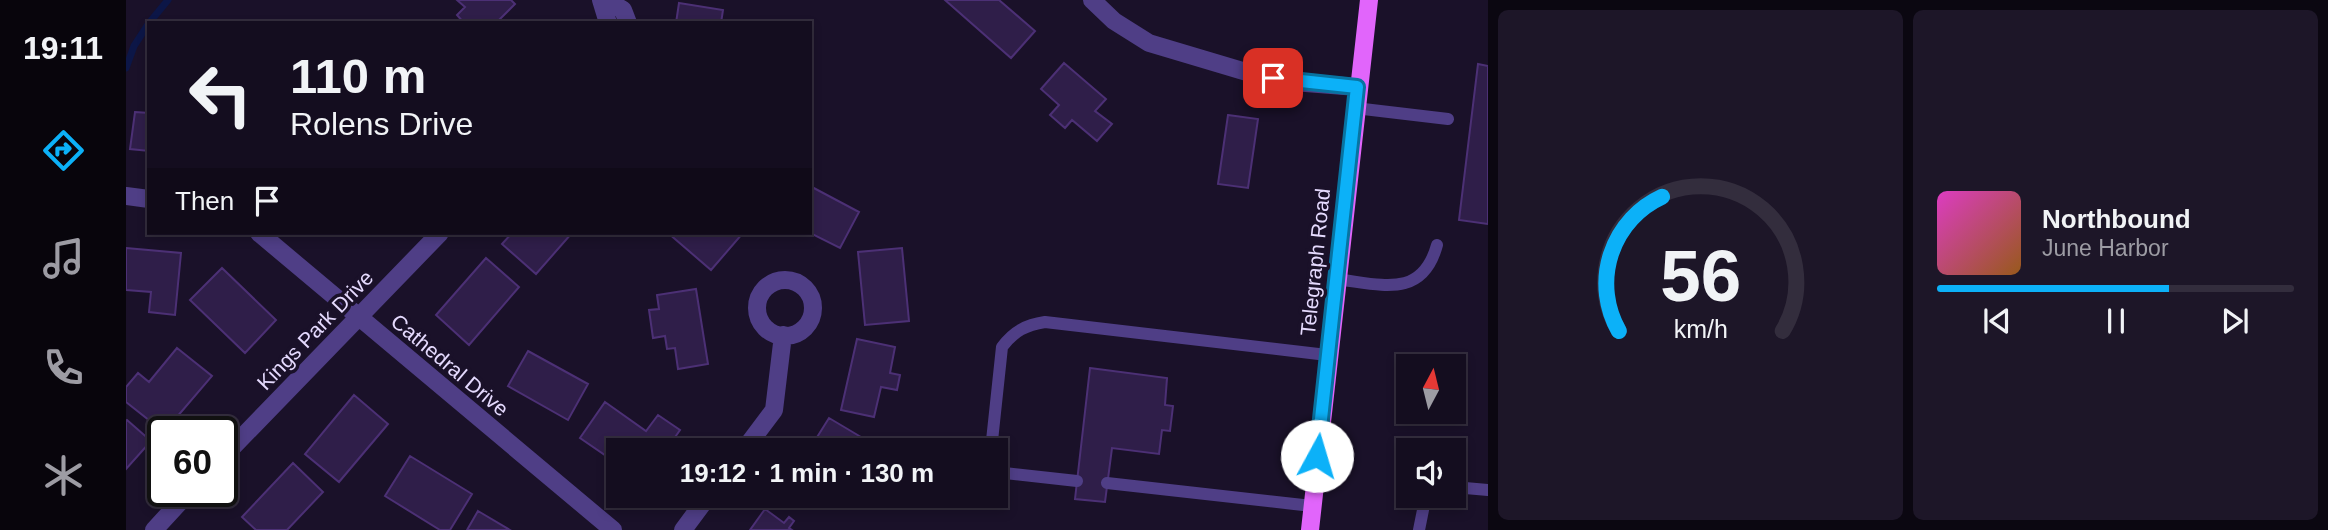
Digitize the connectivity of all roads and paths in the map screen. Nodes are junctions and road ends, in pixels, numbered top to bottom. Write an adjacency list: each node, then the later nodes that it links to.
1 (601, 0): 5 (street)
2 (607, 0): 6 (street)
3 (1092, 0): 7 (street)
4 (1369, 0): 7 (main road, Telegraph Road)
5 (607, 21)
6 (627, 21)
7 (1357, 87): 8 (main road, Telegraph Road)
8 (1355, 108): 9 (lane); 15 (main road, Telegraph Road)
9 (1448, 119)
10 (126, 196): 11 (street)
11 (147, 199)
12 (262, 235): 16 (street, Cathedral Drive)
13 (438, 235): 16 (street, Kings Park Drive)
14 (1437, 245): 15 (lane)
15 (1335, 279): 18 (main road, Telegraph Road)
16 (359, 318): 21 (street, Kings Park Drive); 32 (street, Cathedral Drive)
17 (783, 335): 19 (street)
18 (1327, 355): 20 (lane); 27 (main road, Telegraph Road)
19 (753, 438)
20 (992, 438)
21 (238, 442)
22 (1008, 473): 23 (lane)
23 (1077, 481)
24 (1107, 483): 27 (lane)
25 (1466, 488): 26 (lane)
26 (1488, 490)
27 (1312, 506): 34 (main road, Telegraph Road)
28 (175, 507): 31 (street)
29 (699, 508): 33 (street)
30 (1423, 508): 35 (lane)
31 (154, 530)
32 (613, 530)
33 (683, 530)
34 (1310, 530)
35 (1419, 530)

